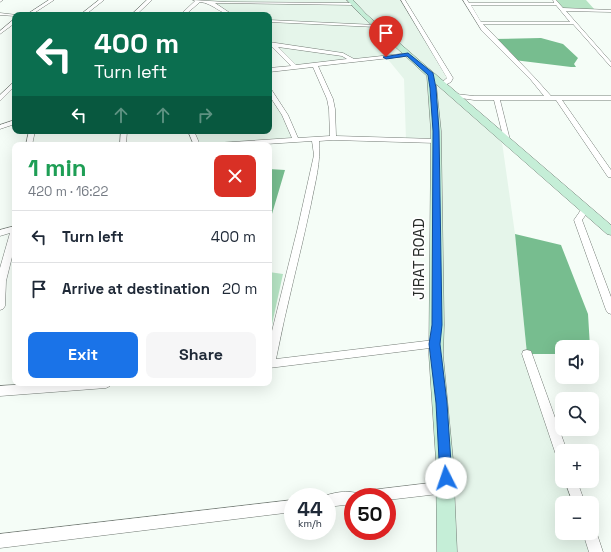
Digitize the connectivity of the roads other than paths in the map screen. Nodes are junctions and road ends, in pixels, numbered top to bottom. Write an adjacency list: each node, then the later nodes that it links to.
1 (52, 0): 14 (street)
2 (102, 0): 15 (street)
3 (150, 0): 16 (street)
4 (195, 0): 5 (street)
5 (199, 0): 8 (street); 17 (street)
6 (402, 0): 36 (street)
7 (554, 0): 11 (street)
8 (210, 2): 9 (street); 18 (street)
9 (352, 2): 25 (main road)
10 (466, 2): 11 (street); 24 (street)
11 (558, 4): 12 (street)
12 (562, 9): 13 (street); 23 (street)
13 (611, 10)
14 (33, 12)
15 (86, 12)
16 (136, 12)
17 (185, 12)
18 (226, 12)
19 (0, 14): 20 (street)
20 (12, 15)
21 (272, 21): 25 (street)
22 (12, 23): 26 (street)
23 (575, 23): 24 (street); 32 (street)
24 (480, 24): 43 (street)
25 (376, 26): 29 (main road)
26 (0, 33)
27 (272, 45): 30 (street)
28 (272, 46): 33 (street)
29 (408, 54): 30 (street); 35 (main road)
30 (354, 61): 31 (street)
31 (315, 65): 33 (street); 47 (street)
32 (611, 65)
33 (295, 67): 34 (street)
34 (272, 70)
35 (431, 74): 36 (main road); 51 (main road, JIRAT ROAD)
36 (443, 84): 39 (main road)
37 (12, 86): 40 (street)
38 (272, 95): 49 (street)
39 (456, 96): 42 (street); 50 (main road)
40 (0, 98)
41 (611, 98): 44 (street)
42 (497, 99): 43 (street); 50 (street)
43 (550, 99): 44 (street)
44 (558, 99): 53 (street)
45 (12, 123): 46 (street)
46 (0, 126)
47 (333, 138): 48 (street); 51 (street)
48 (315, 139): 49 (street); 62 (street)
49 (296, 140): 52 (street)
50 (507, 140): 54 (main road)
51 (436, 141): 61 (main road, JIRAT ROAD)
52 (264, 142)
53 (611, 175)
54 (586, 209): 56 (main road); 60 (street)
55 (12, 230): 57 (street)
56 (611, 231)
57 (0, 232)
58 (12, 240): 59 (street)
59 (0, 306)
60 (611, 310)
61 (434, 344): 64 (street); 68 (main road, JIRAT ROAD)
62 (272, 353)
63 (526, 354): 67 (street)
64 (272, 364)
65 (61, 386): 66 (street)
66 (0, 390)
67 (558, 444)
68 (447, 487): 69 (street); 73 (main road, JIRAT ROAD)
69 (396, 493)
70 (284, 507): 72 (street)
71 (592, 540): 74 (street)
72 (0, 541)
73 (446, 552)
74 (596, 552)

